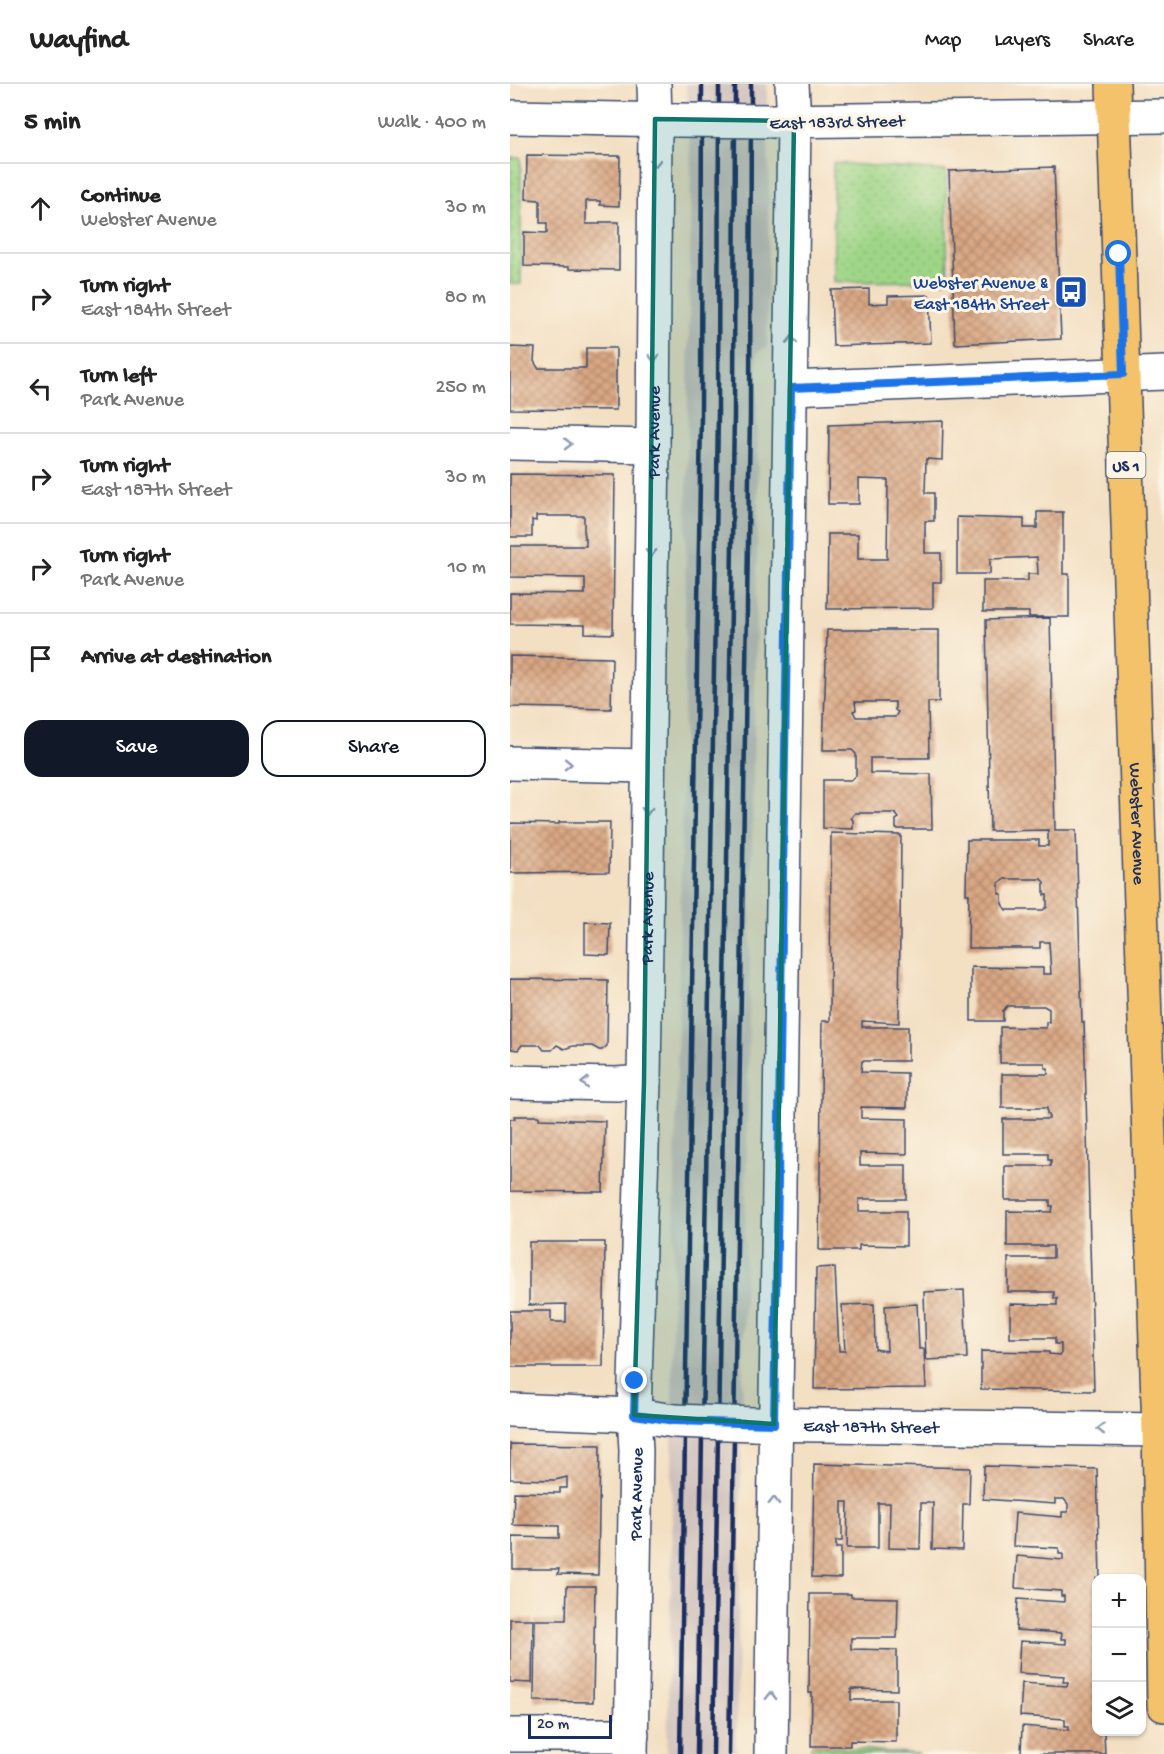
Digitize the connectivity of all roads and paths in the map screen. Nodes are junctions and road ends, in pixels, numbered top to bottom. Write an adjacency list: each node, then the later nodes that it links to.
1 (654, 84): 7 (street, Park Avenue)
2 (792, 84): 8 (street)
3 (1113, 84): 6 (main road, Webster Avenue / US 1)
4 (1164, 116): 6 (street, East 183rd Street)
5 (510, 117): 7 (street, East 183rd Street)
6 (1114, 118): 8 (street, East 183rd Street); 10 (main road, Webster Avenue / US 1)
7 (666, 120): 8 (street, East 183rd Street, bridge); 13 (street, Park Avenue, one-way to 13)
8 (781, 121): 11 (street, one-way to 8)
9 (1164, 373): 10 (street)
10 (1123, 374): 11 (street); 21 (main road, Webster Avenue / US 1)
11 (791, 388): 20 (street)
12 (510, 443): 13 (street, one-way to 13)
13 (653, 446): 15 (street, Park Avenue, one-way to 15)
14 (510, 763): 15 (street, one-way to 15)
15 (648, 766): 17 (street, Park Avenue, one-way to 17)
16 (510, 1082): 17 (street, one-way to 16)
17 (644, 1082): 19 (street, Park Avenue)
18 (510, 1410): 19 (street, East 187th Street)
19 (634, 1415): 20 (street, East 187th Street, bridge); 25 (street, Park Avenue)
20 (764, 1424): 21 (street, East 187th Street, one-way to 20); 26 (street, one-way to 20)
21 (1159, 1430): 22 (main road, Webster Avenue / US 1)
22 (1163, 1541): 23 (main road, Webster Avenue / US 1)
23 (1164, 1705)
24 (510, 1735): 25 (street)
25 (632, 1745)
26 (771, 1754)

